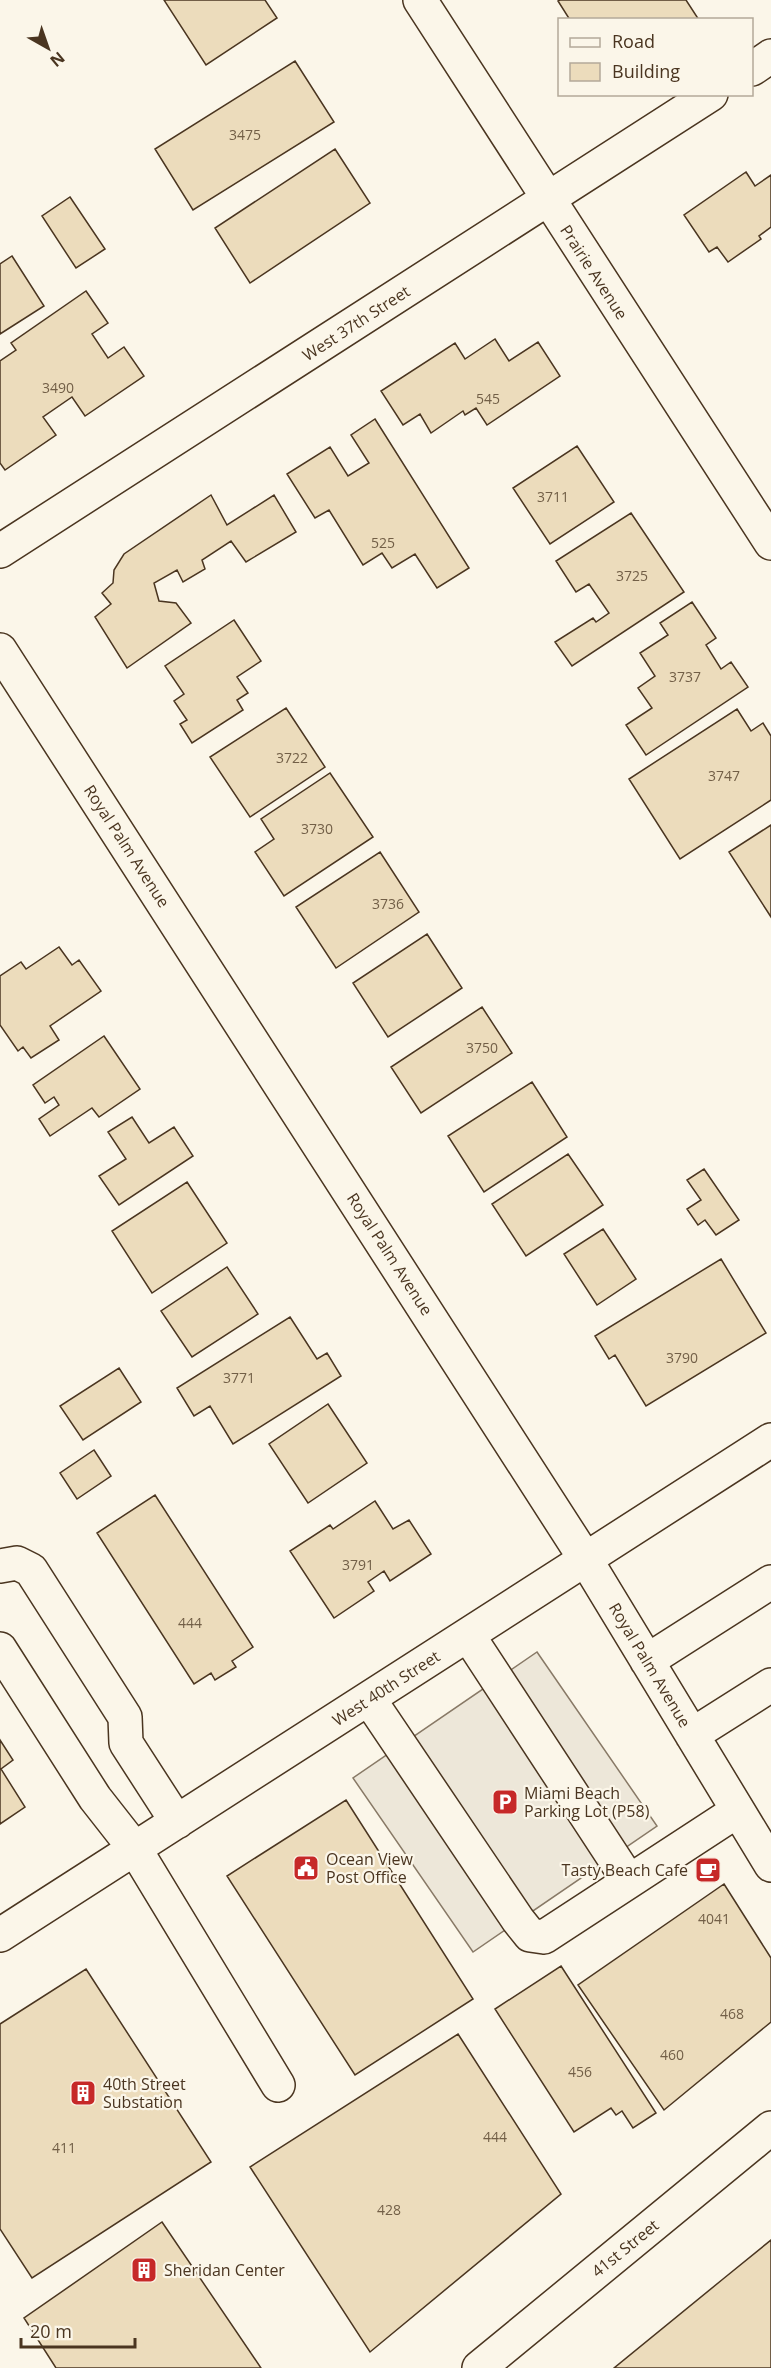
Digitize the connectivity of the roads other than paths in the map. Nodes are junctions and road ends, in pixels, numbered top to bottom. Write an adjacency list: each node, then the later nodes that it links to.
1 (420, 0): 5 (street, Prairie Avenue)
2 (771, 56): 3 (street)
3 (753, 68)
4 (708, 96): 5 (street, West 37th Street)
5 (548, 201): 6 (street, Prairie Avenue); 7 (street, West 37th Street)
6 (771, 543)
7 (0, 551)
8 (0, 650): 10 (street, Royal Palm Avenue)
9 (771, 1440): 10 (street, West 40th Street)
10 (586, 1560): 13 (street, West 40th Street); 15 (street, Royal Palm Avenue)
11 (0, 1566): 20 (street)
12 (771, 1582): 15 (street)
13 (468, 1635): 17 (street, West 40th Street); 23 (street)
14 (0, 1649): 21 (street)
15 (647, 1660): 18 (street, Royal Palm Avenue)
16 (771, 1685): 18 (street)
17 (369, 1699): 20 (street, West 40th Street); 23 (street)
18 (692, 1735): 19 (street, Royal Palm Avenue)
19 (737, 1810): 22 (street, Royal Palm Avenue); 23 (street)
20 (177, 1822): 21 (street, West 40th Street)
21 (135, 1849): 24 (street, West 40th Street); 25 (street)
22 (771, 1865)
23 (629, 1881)
24 (0, 1935)
25 (278, 2085)
26 (771, 2128): 27 (street, 41st Street)
27 (479, 2368)

